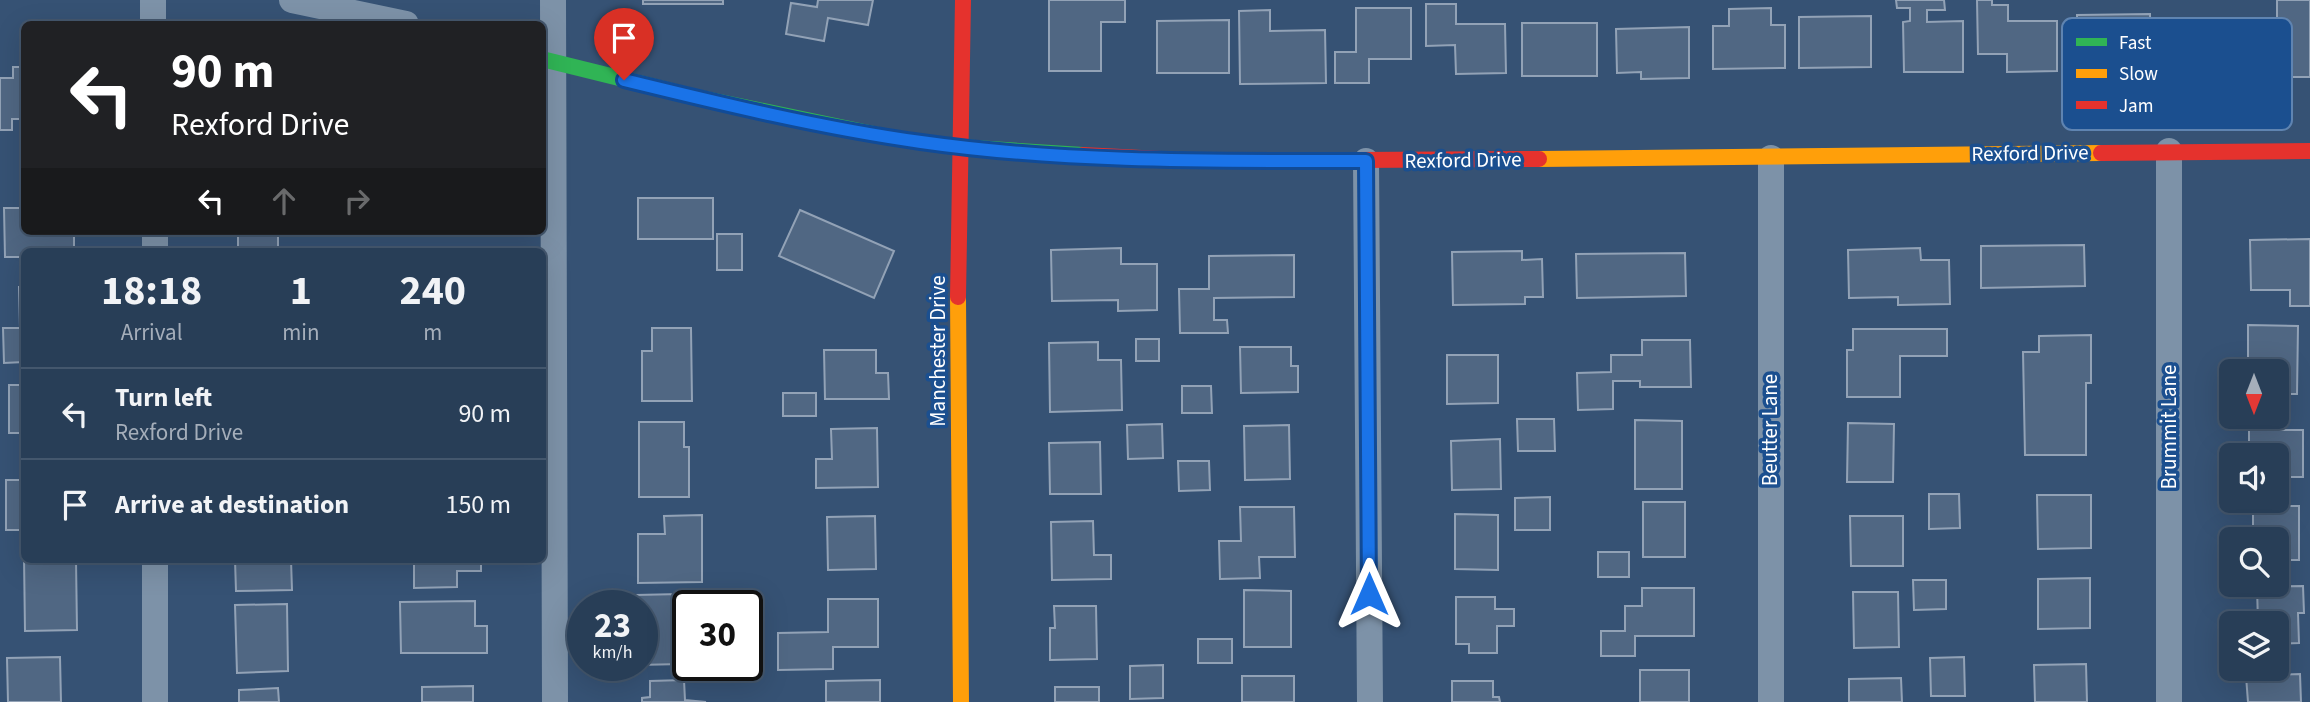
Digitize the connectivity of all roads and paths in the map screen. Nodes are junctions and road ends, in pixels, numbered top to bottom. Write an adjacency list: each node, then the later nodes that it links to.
1 (153, 0): 5 (street)
2 (292, 0): 6 (street)
3 (553, 0): 7 (street)
4 (963, 0): 8 (street, Manchester Drive)
5 (153, 21)
6 (392, 21)
7 (548, 60): 8 (street, Rexford Drive); 15 (street)
8 (960, 147): 12 (street, Rexford Drive); 16 (street, Manchester Drive)
9 (2169, 151): 10 (street, Rexford Drive); 11 (street, Rexford Drive); 19 (street, Brummit Lane)
10 (2310, 151)
11 (1772, 158): 12 (street, Rexford Drive); 18 (street, Beutter Lane)
12 (1366, 161): 17 (street)
13 (155, 563): 14 (street)
14 (155, 702)
15 (555, 702)
16 (961, 702)
17 (1370, 702)
18 (1772, 702)
19 (2169, 702)

